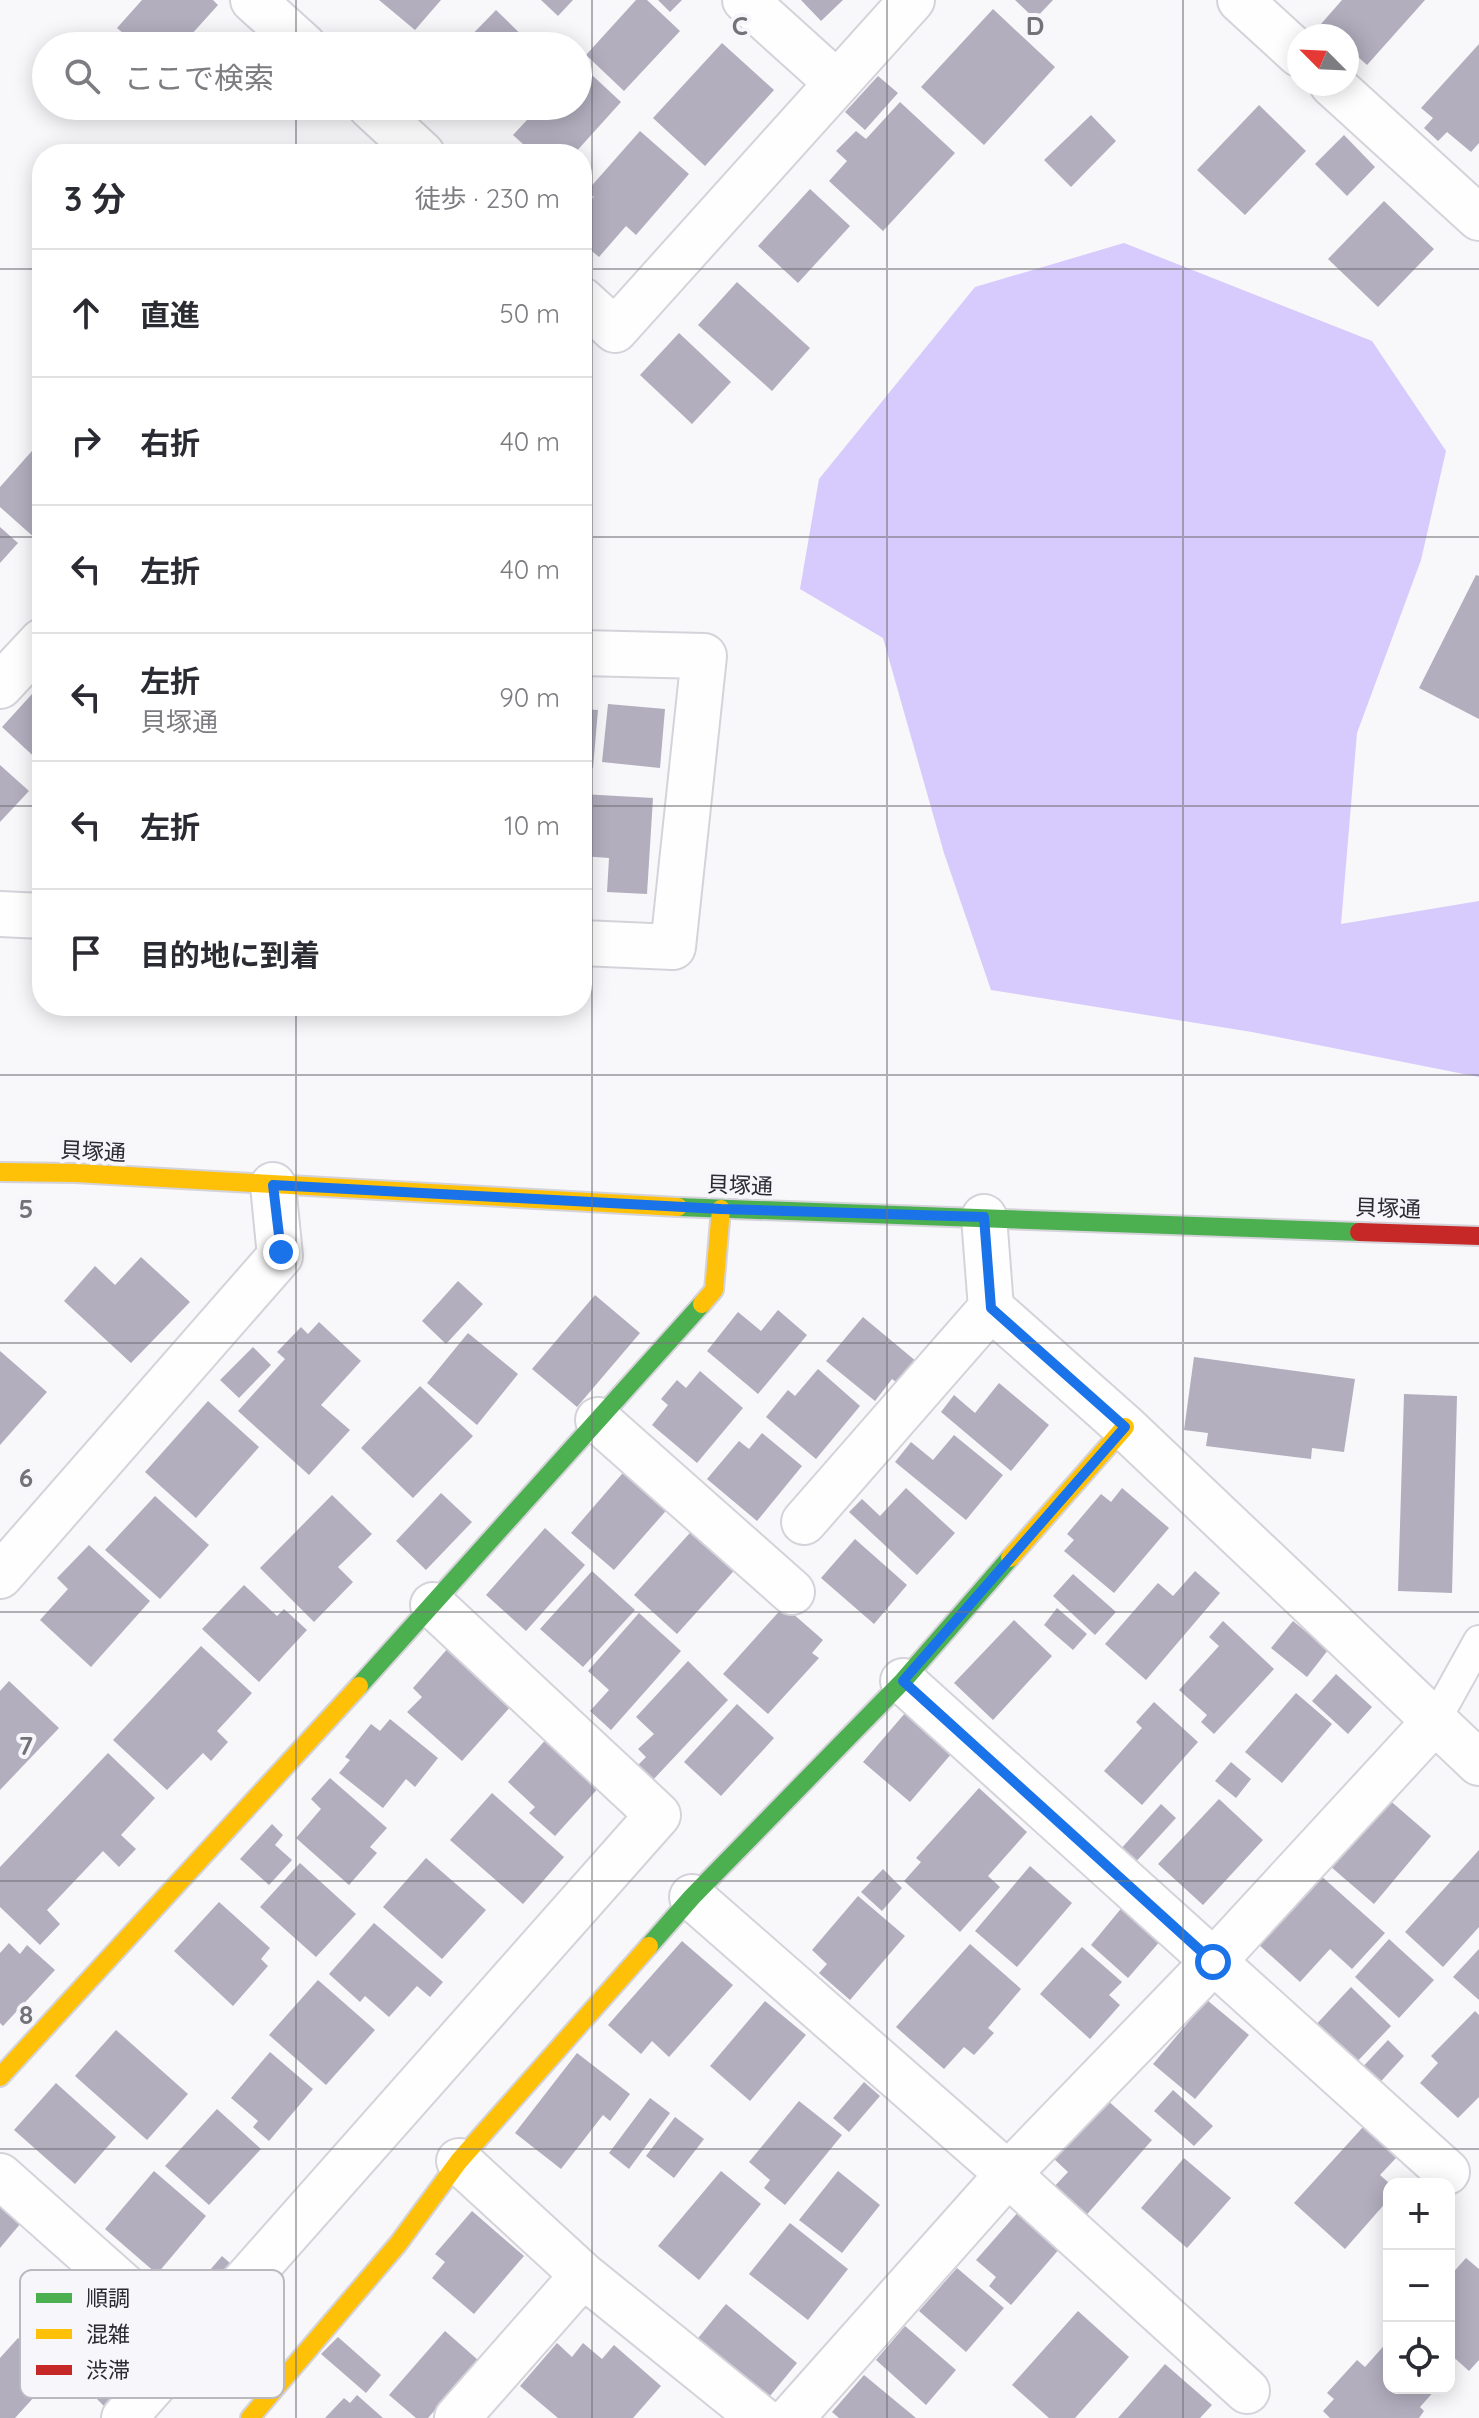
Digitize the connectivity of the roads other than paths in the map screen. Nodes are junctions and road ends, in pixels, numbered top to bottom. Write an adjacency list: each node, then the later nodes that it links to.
1 (253, 0): 5 (street)
2 (745, 0): 7 (street)
3 (912, 0): 7 (street)
4 (1240, 0): 6 (street)
5 (288, 32)
6 (1287, 43)
7 (837, 83): 12 (street)
8 (1345, 96): 11 (street)
9 (385, 120): 10 (street)
10 (411, 144)
11 (1479, 218)
12 (592, 309)
13 (32, 652): 15 (street)
14 (592, 653): 18 (street)
15 (0, 686)
16 (0, 914): 17 (street)
17 (32, 916)
18 (592, 943)
19 (0, 1172): 20 (street, 貝塚通)
20 (273, 1185): 21 (street, 貝塚通); 28 (street)
21 (721, 1209): 22 (street, 貝塚通); 25 (street)
22 (984, 1217): 23 (street, 貝塚通); 24 (street)
23 (1479, 1236)
24 (991, 1308): 26 (street); 27 (street)
25 (598, 1420): 29 (street); 30 (street)
26 (1125, 1427): 32 (street); 33 (street)
27 (804, 1522)
28 (0, 1576)
29 (792, 1592)
30 (433, 1605): 37 (street); 43 (street)
31 (1479, 1641): 33 (lane)
32 (903, 1681): 35 (street); 36 (street)
33 (1434, 1722): 34 (street); 36 (street)
34 (1479, 1763)
35 (692, 1897): 38 (street); 40 (street)
36 (1213, 1962): 39 (street); 40 (street)
37 (0, 2077)
38 (459, 2161): 44 (street); 45 (street)
39 (1447, 2172)
40 (1008, 2174): 46 (street); 53 (street)
41 (0, 2176): 42 (street)
42 (106, 2270)
43 (256, 2270)
44 (583, 2275): 51 (street); 52 (street)
45 (284, 2378)
46 (1247, 2391)
47 (142, 2398): 49 (street)
48 (267, 2398): 50 (street)
49 (124, 2418)
50 (250, 2418)
51 (457, 2418)
52 (760, 2418)
53 (791, 2418)

